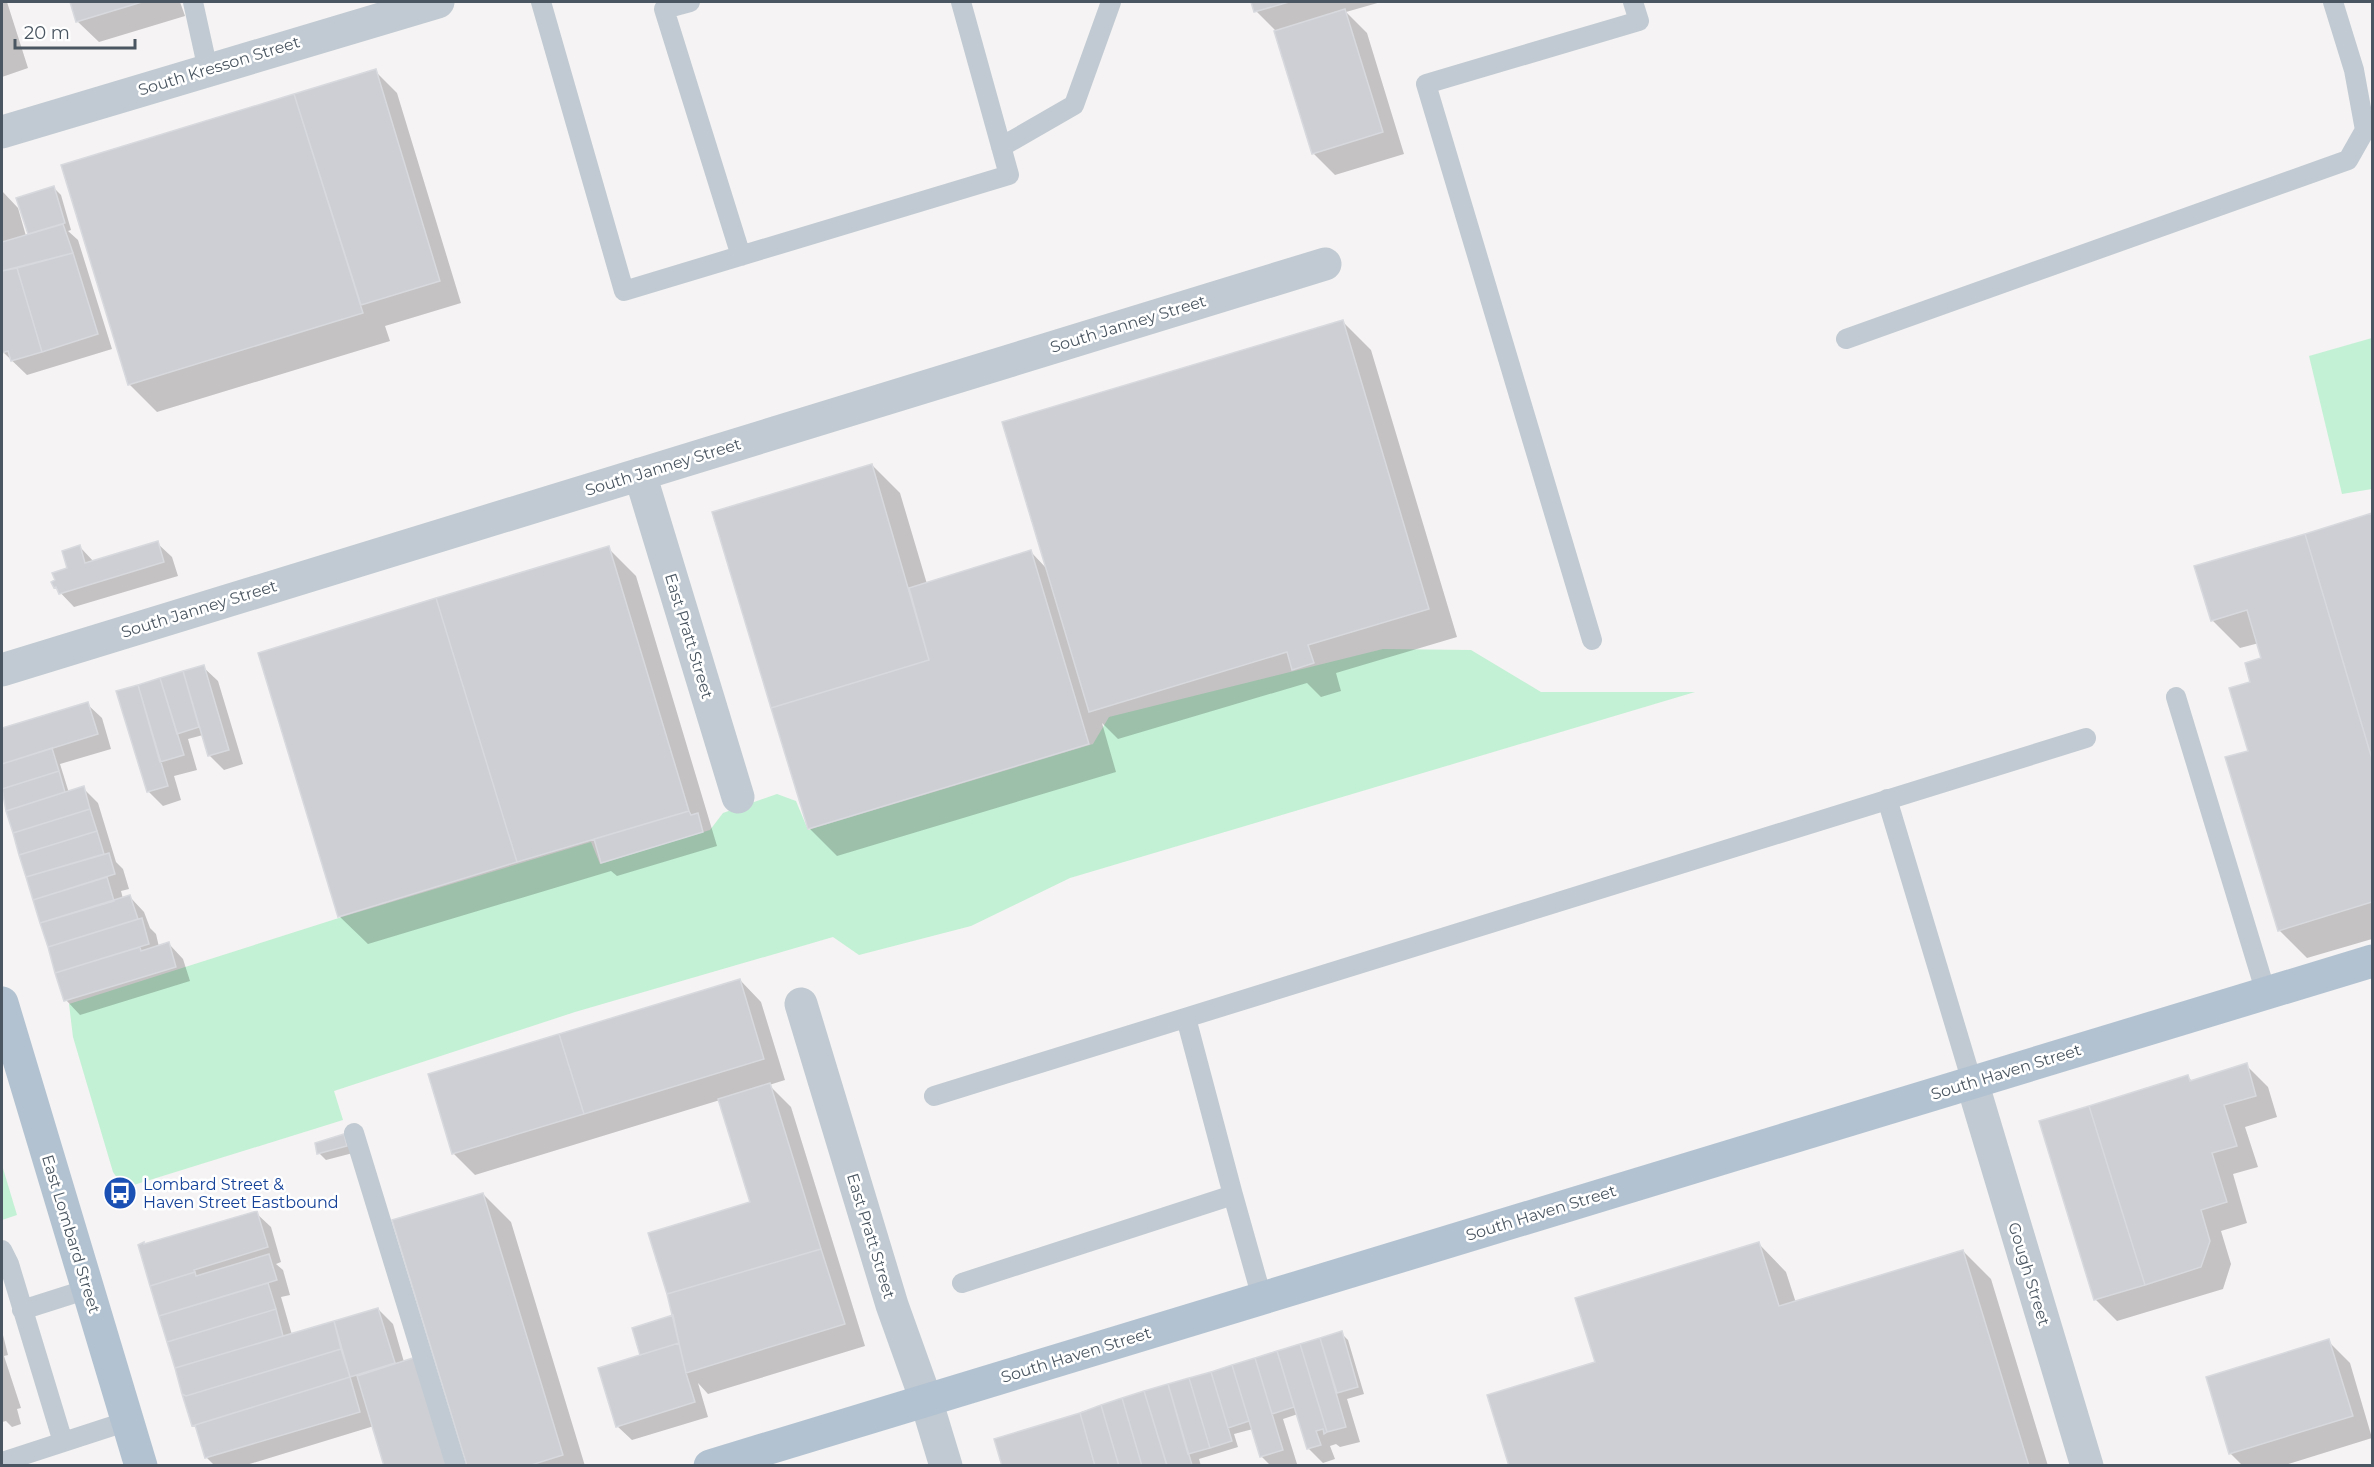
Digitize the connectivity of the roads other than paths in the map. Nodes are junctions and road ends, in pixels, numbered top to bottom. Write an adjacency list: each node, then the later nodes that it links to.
1 (193, 2): 9 (lane)
2 (438, 2): 9 (street, South Kresson Street)
3 (541, 2): 12 (lane)
4 (690, 2): 12 (lane)
5 (961, 2): 11 (lane)
6 (1111, 2): 11 (lane)
7 (1633, 2): 16 (lane)
8 (2333, 2): 14 (lane)
9 (207, 69): 10 (street, South Kresson Street)
10 (2, 132)
11 (1001, 147): 12 (lane)
12 (741, 256)
13 (1325, 264): 15 (street, South Janney Street)
14 (1846, 339)
15 (640, 474): 17 (street, South Janney Street); 20 (street, East Pratt Street)
16 (1592, 640)
17 (2, 670)
18 (2176, 697): 23 (lane)
19 (2086, 738): 21 (lane)
20 (738, 797)
21 (1887, 799): 26 (lane); 27 (lane)
22 (2373, 961): 23 (main road, South Haven Street)
23 (2266, 993): 27 (main road, South Haven Street)
24 (2, 1003): 33 (main road, East Lombard Street)
25 (801, 1004): 36 (street, East Pratt Street)
26 (1186, 1017): 28 (lane); 30 (lane)
27 (1972, 1082): 34 (main road, South Haven Street); 44 (street, Gough Street)
28 (934, 1096)
29 (354, 1133): 41 (lane)
30 (1233, 1195): 32 (lane); 34 (lane)
31 (2, 1250): 35 (lane)
32 (962, 1283)
33 (88, 1289): 35 (lane); 37 (main road, East Lombard Street)
34 (1263, 1298): 36 (main road, South Haven Street)
35 (22, 1310): 38 (lane)
36 (926, 1400): 42 (main road, South Haven Street); 43 (street, East Pratt Street)
37 (128, 1421): 38 (lane); 40 (main road, East Lombard Street)
38 (63, 1443): 39 (lane)
39 (2, 1462)
40 (141, 1466)
41 (456, 1466)
42 (710, 1466)
43 (946, 1466)
44 (2086, 1466)

